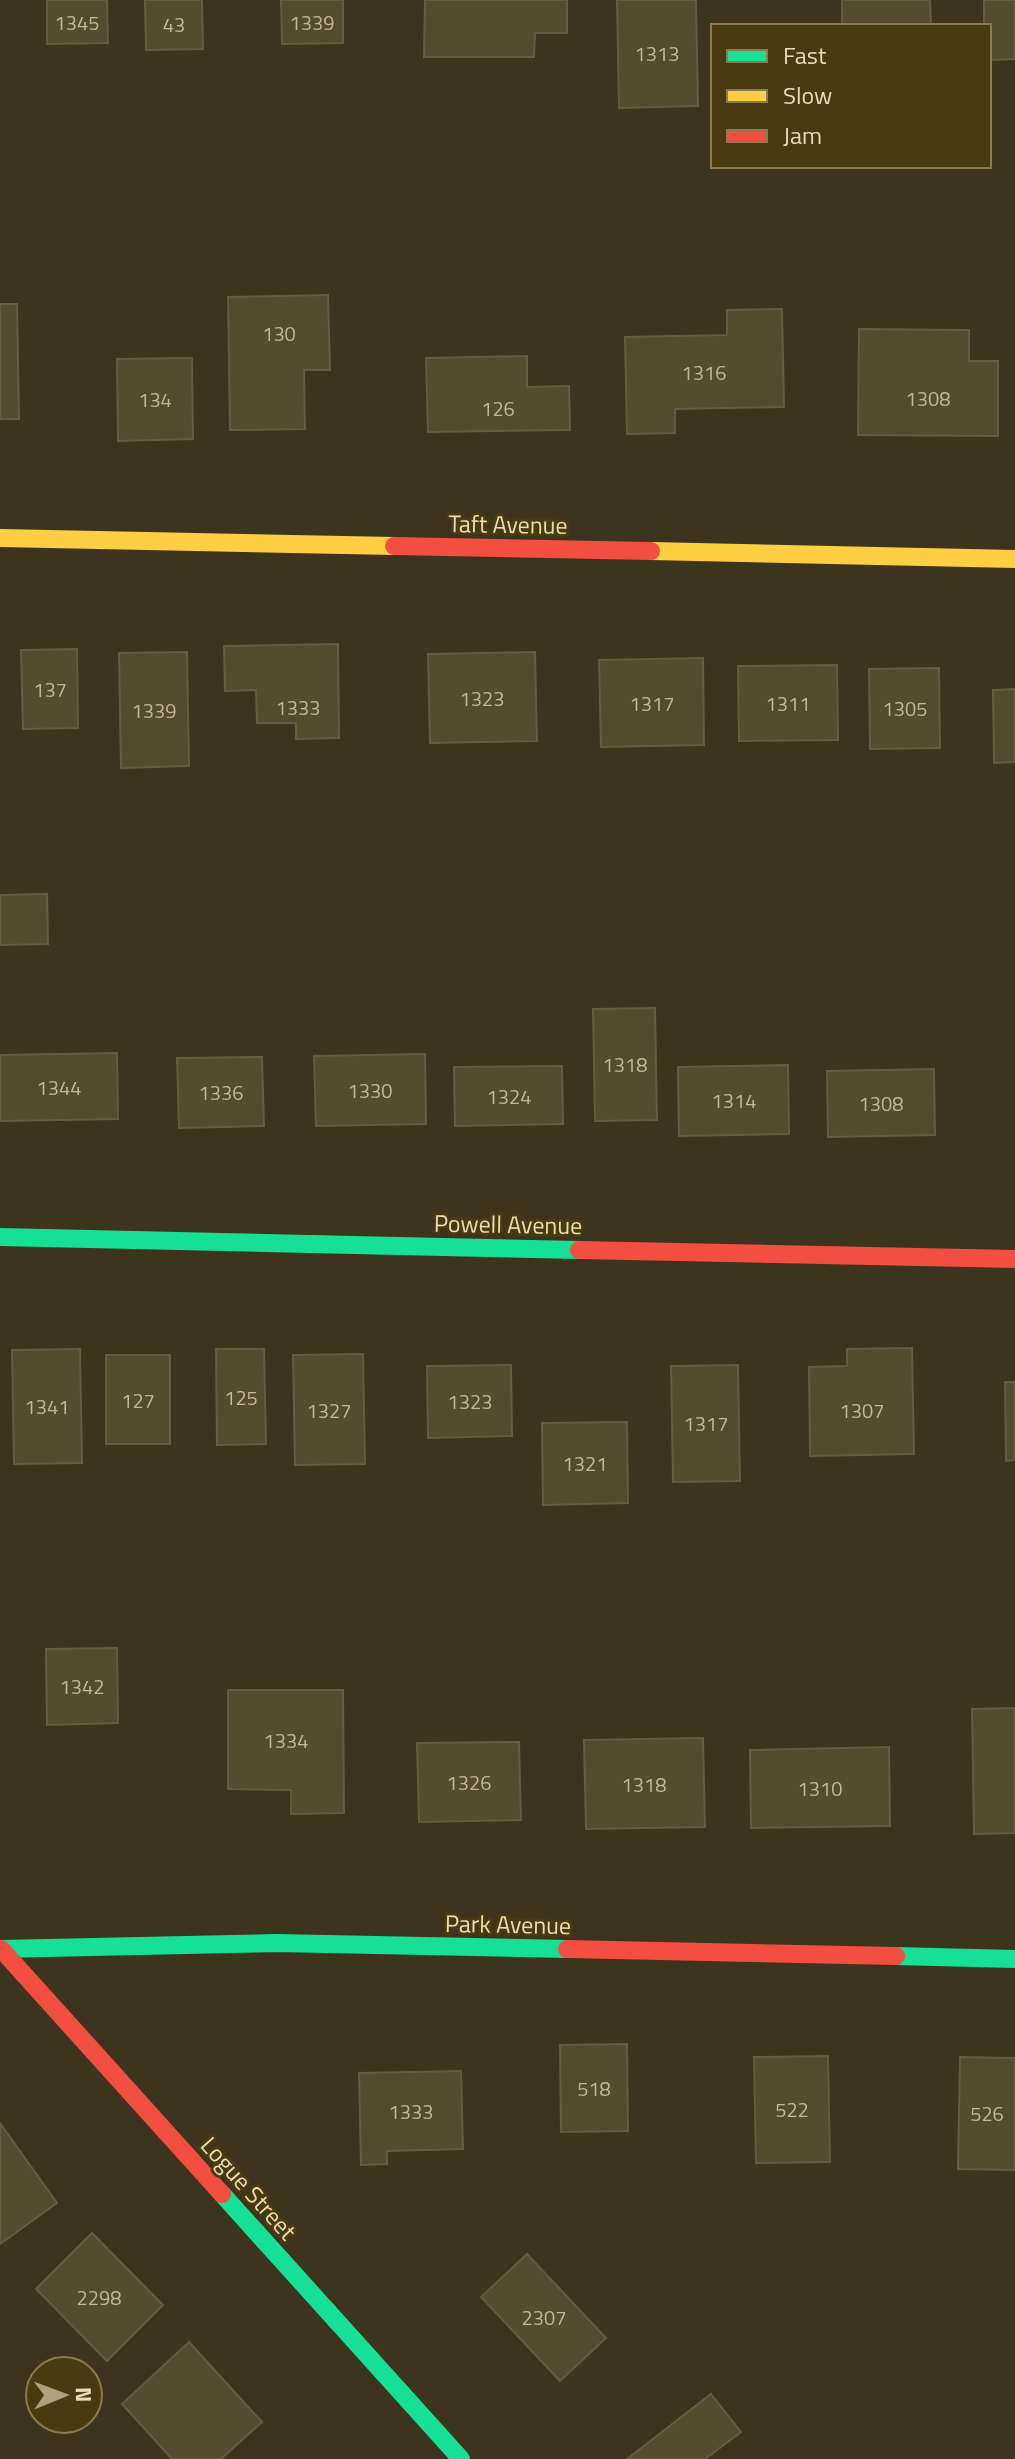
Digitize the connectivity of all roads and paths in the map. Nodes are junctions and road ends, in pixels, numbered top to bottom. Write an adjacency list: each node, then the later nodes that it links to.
1 (0, 538): 2 (street, Taft Avenue)
2 (1015, 559)
3 (0, 1237): 4 (street, Powell Avenue)
4 (1015, 1259)
5 (0, 1949): 6 (street, Park Avenue); 7 (street, Logue Street)
6 (1015, 1959)
7 (461, 2459)

